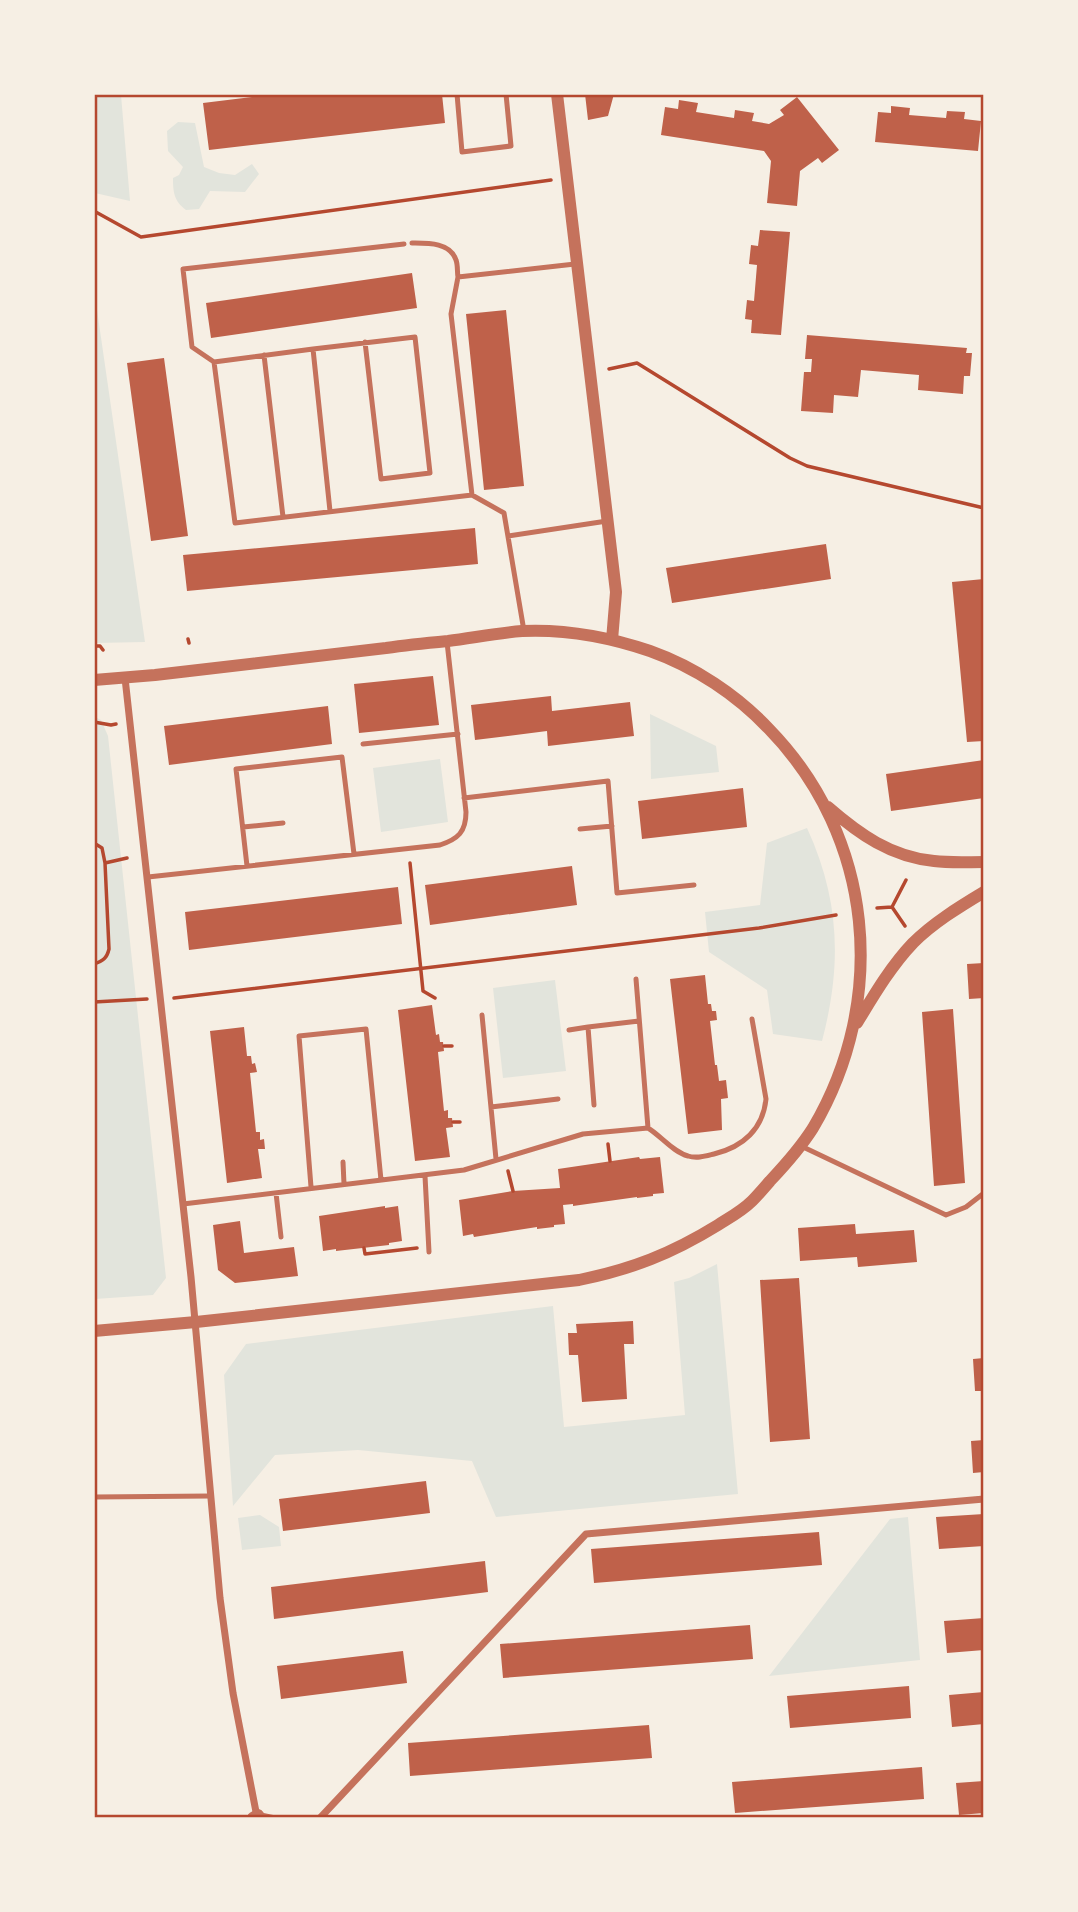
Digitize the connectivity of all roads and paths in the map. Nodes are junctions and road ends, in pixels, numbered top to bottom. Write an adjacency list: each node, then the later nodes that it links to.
1 (457, 94): 2 (lane)
2 (506, 94)
3 (557, 94): 8 (street)
4 (554, 180): 5 (path)
5 (94, 211)
6 (412, 243): 9 (lane)
7 (404, 244): 13 (lane)
8 (577, 264): 9 (lane); 19 (street)
9 (458, 277): 15 (lane)
10 (365, 342): 10 (lane); 11 (lane)
11 (313, 349): 12 (lane); 17 (lane)
12 (264, 355): 13 (lane); 18 (lane)
13 (214, 362): 18 (lane)
14 (609, 369): 16 (path)
15 (472, 495): 17 (lane); 20 (lane)
16 (984, 508)
17 (330, 511): 18 (lane)
18 (283, 517)
19 (607, 521): 20 (lane); 22 (street)
20 (508, 536): 21 (lane)
21 (524, 631): 22 (street); 23 (street)
22 (612, 640): 33 (street)
23 (447, 641): 26 (street); 30 (lane)
24 (94, 646): 25 (path)
25 (103, 650)
26 (125, 678): 27 (street); 45 (street)
27 (94, 680)
28 (94, 722): 29 (path)
29 (116, 724)
30 (458, 734): 31 (lane); 32 (lane)
31 (363, 744)
32 (464, 798): 35 (lane); 39 (lane)
33 (823, 803): 41 (street); 64 (street)
34 (283, 823): 36 (lane)
35 (612, 826): 37 (lane); 47 (lane)
36 (243, 827): 39 (lane); 44 (lane)
37 (580, 829)
38 (94, 843): 42 (path)
39 (354, 854): 44 (lane)
40 (127, 858): 42 (path)
41 (984, 862)
42 (105, 863): 53 (path)
43 (410, 863): 54 (path)
44 (247, 866): 45 (lane)
45 (148, 877): 87 (street)
46 (906, 880): 49 (path)
47 (694, 886)
48 (984, 892): 64 (street)
49 (892, 907): 50 (path); 52 (path)
50 (877, 908)
51 (836, 915): 54 (path)
52 (905, 926)
53 (94, 964)
54 (421, 969): 56 (path); 57 (path)
55 (636, 979): 62 (lane)
56 (174, 998)
57 (435, 998)
58 (142, 1000): 59 (path)
59 (94, 1002)
60 (482, 1015): 70 (lane)
61 (752, 1019): 73 (lane)
62 (639, 1021): 63 (lane); 73 (lane)
63 (588, 1027): 65 (lane); 69 (lane)
64 (853, 1029): 75 (street)
65 (569, 1030)
66 (444, 1046): 67 (path)
67 (452, 1046)
68 (558, 1099): 70 (lane)
69 (594, 1105)
70 (491, 1107): 76 (lane)
71 (453, 1122): 72 (path)
72 (460, 1122)
73 (648, 1128): 76 (lane)
74 (608, 1144): 77 (path)
75 (801, 1146): 86 (lane); 92 (street)
76 (496, 1159): 80 (lane)
77 (610, 1161)
78 (343, 1162): 82 (lane)
79 (508, 1169): 84 (path)
80 (425, 1176): 81 (lane); 91 (lane)
81 (381, 1180): 82 (lane); 83 (lane)
82 (344, 1184): 83 (lane)
83 (311, 1187): 85 (lane)
84 (513, 1191)
85 (276, 1193): 87 (lane); 88 (lane)
86 (984, 1193)
87 (183, 1204): 92 (street)
88 (281, 1237)
89 (364, 1248): 90 (path)
90 (417, 1248)
91 (429, 1252)
92 (196, 1322): 93 (street); 94 (street)
93 (94, 1331)
94 (210, 1496): 95 (lane); 97 (street)
95 (94, 1497)
96 (984, 1499): 99 (street)
97 (257, 1817): 98 (lane)
98 (275, 1818)
99 (320, 1818)

